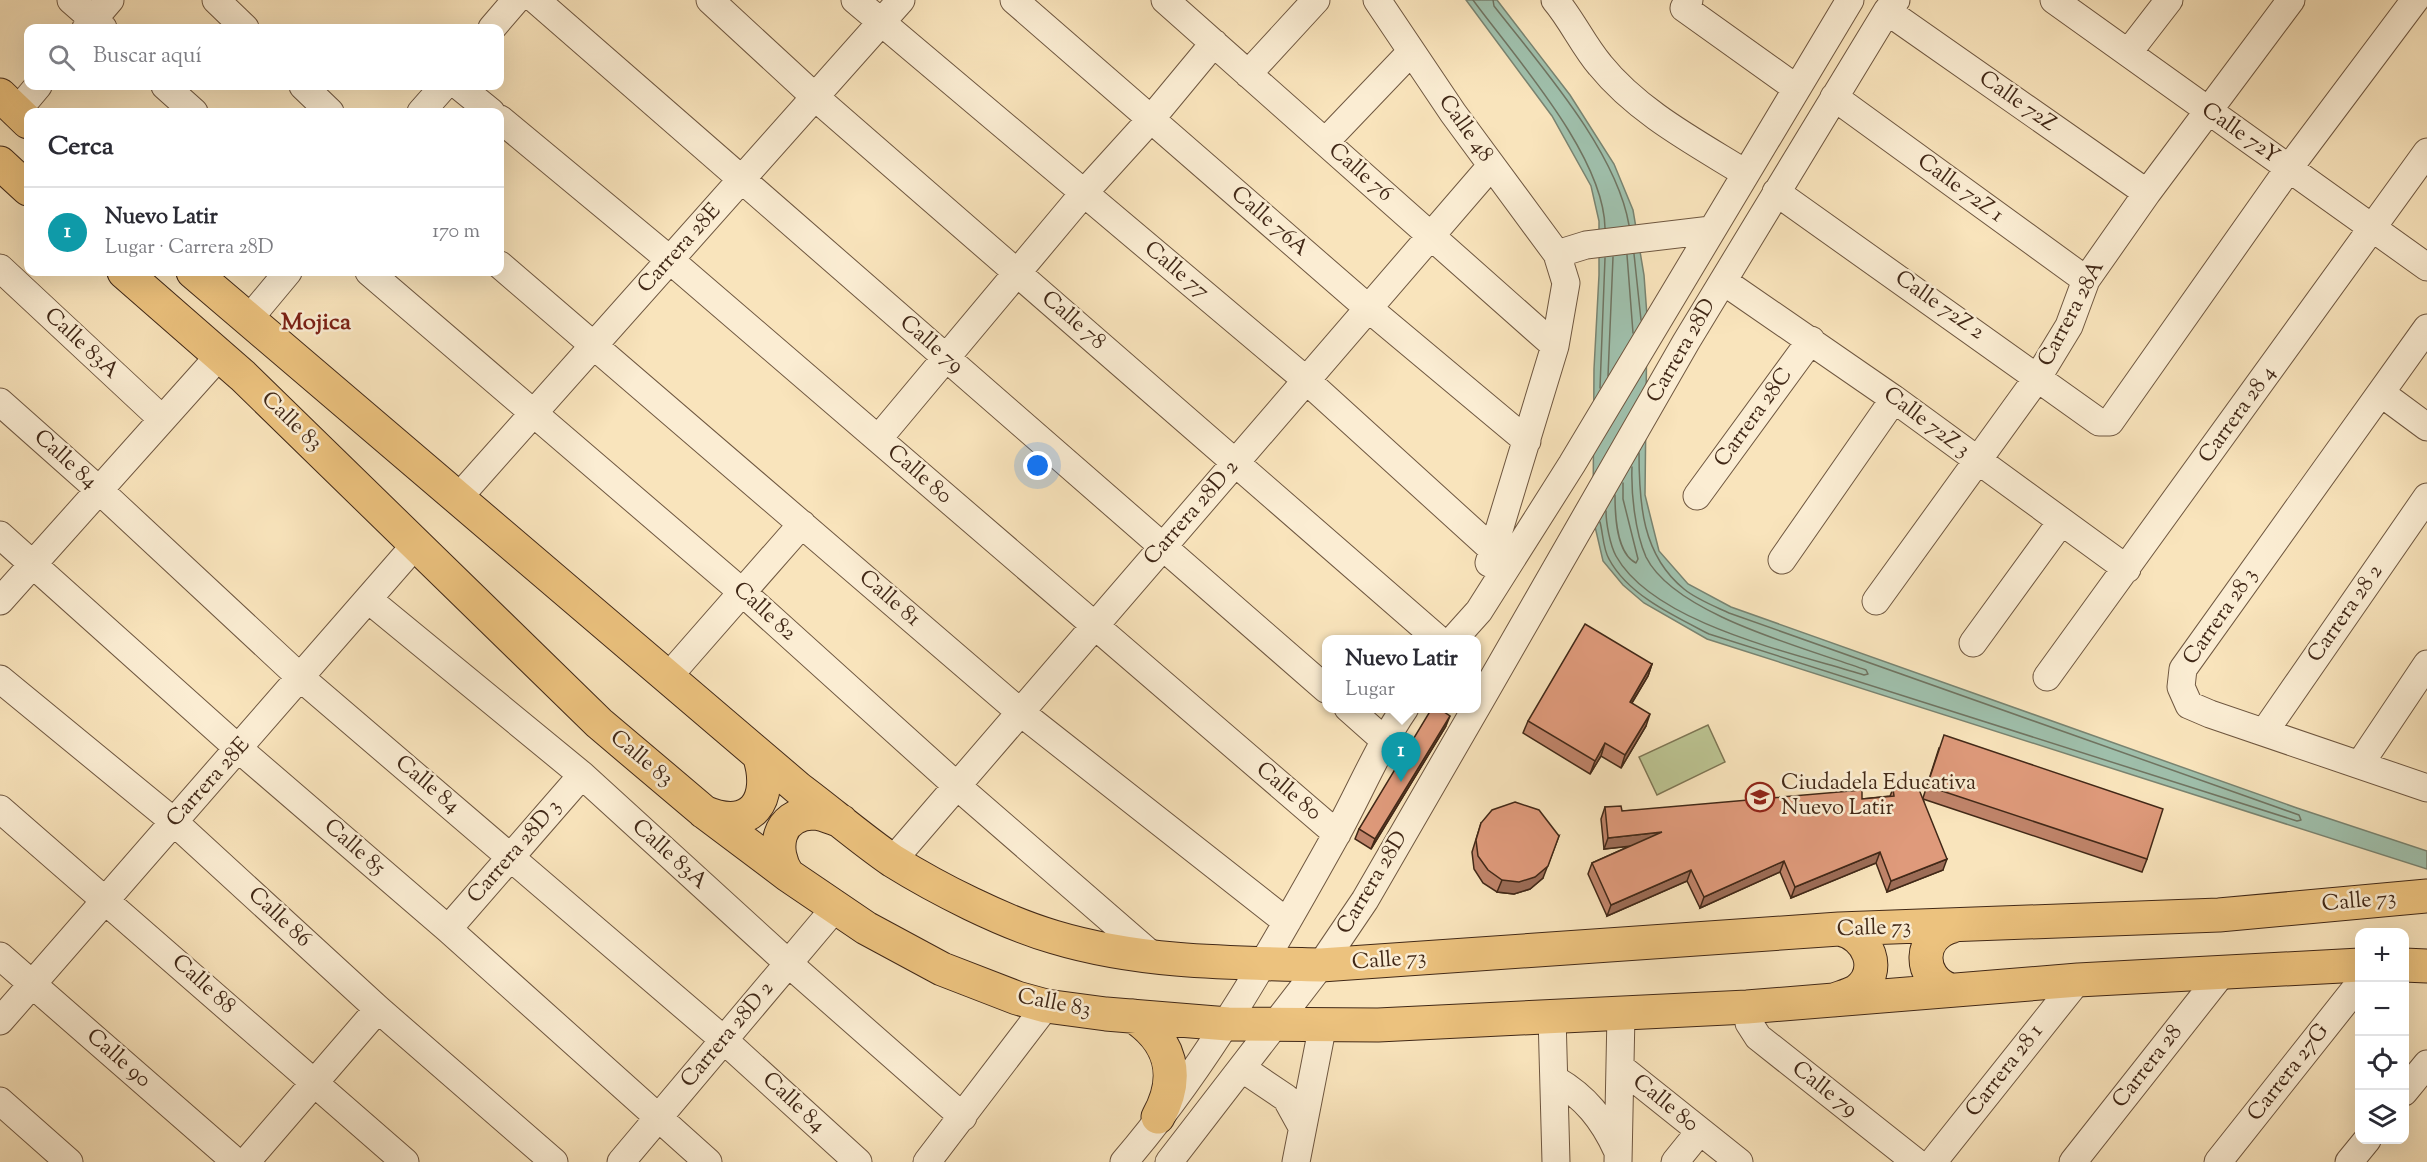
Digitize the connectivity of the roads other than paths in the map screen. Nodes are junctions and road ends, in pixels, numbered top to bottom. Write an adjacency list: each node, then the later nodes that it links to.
1 (71, 0): 20 (street)
2 (216, 0): 21 (street)
3 (516, 0): 22 (street)
4 (536, 0): 50 (street, Calle 79)
5 (710, 0): 34 (street, Calle 78)
6 (855, 0): 23 (street, Calle 77)
7 (901, 0): 23 (street, Carrera 28E)
8 (1014, 0): 42 (street, Calle 76A)
9 (1316, 0): 27 (street)
10 (1377, 0): 25 (street, Calle 48)
11 (1850, 0): 28 (street, Carrera 28D)
12 (2054, 0): 26 (street, Calle 72Y)
13 (2169, 0): 26 (street)
14 (2291, 0): 41 (street, Carrera 28A)
15 (2415, 0): 48 (street)
16 (1169, 1): 24 (street, Calle 76)
17 (1558, 1): 49 (street)
18 (1687, 4): 28 (street)
19 (1891, 6): 35 (street, Carrera 28D); 53 (street, Calle 72Z)
20 (98, 19)
21 (241, 24)
22 (495, 24)
23 (880, 24): 34 (street, Carrera 28E); 54 (street, Calle 77)
24 (1214, 43): 27 (street, Calle 76); 42 (street)
25 (1410, 53): 44 (street); 47 (street, Calle 48)
26 (2128, 53): 41 (street, Calle 72Y)
27 (1248, 74): 44 (street, Calle 76)
28 (1796, 88): 49 (street, Carrera 28D)
29 (34, 90): 40 (street)
30 (169, 90): 36 (street)
31 (307, 90): 37 (street)
32 (440, 90): 38 (street)
33 (464, 90): 39 (street)
34 (815, 97): 50 (street, Carrera 28E); 63 (street, Calle 78)
35 (1834, 97): 52 (street, Carrera 28D); 68 (street, Calle 72Z 1)
36 (190, 108)
37 (326, 108)
38 (425, 108)
39 (486, 108)
40 (15, 109)
41 (2209, 112): 48 (street, Calle 72Y); 53 (street, Carrera 28A)
42 (1151, 119): 54 (street); 70 (street, Calle 76A)
43 (504, 122): 59 (street, Calle 80)
44 (1325, 142): 57 (street, Calle 76)
45 (2427, 152): 55 (street, Carrera 28 4)
46 (0, 163): 51 (main road)
47 (1491, 166): 57 (street, Carrera 28D 2); 58 (street, Calle 48)
48 (2289, 168): 55 (street, Calle 72Y); 78 (street, Calle 72Z 2)
49 (1745, 173): 56 (street, Carrera 28D)
50 (741, 180): 59 (street, Carrera 28E); 77 (street, Calle 79)
51 (24, 185)
52 (1776, 192): 69 (street, Carrera 28D); 78 (street, Calle 72Z 2)
53 (2147, 193): 68 (street, Carrera 28A)
54 (1083, 194): 63 (street); 79 (street, Calle 77)
55 (2372, 228): 60 (street, Calle 72Y); 102 (street, Carrera 28 4)
56 (1711, 230): 58 (street); 107 (street, Carrera 28D)
57 (1431, 235): 70 (street, Carrera 28D 2); 75 (street, Calle 76)
58 (1557, 254): 75 (street)
59 (670, 260): 74 (street, Carrera 28E); 86 (street, Calle 80)
60 (2427, 267)
61 (0, 268): 84 (street, Calle 83A)
62 (504, 268): 74 (street, Calle 81)
63 (1017, 273): 77 (street); 89 (street, Calle 78)
64 (129, 276): 76 (main road, Calle 83)
65 (198, 276): 71 (main road, Calle 83)
66 (285, 276): 71 (street)
67 (374, 276): 83 (street, Calle 82)
68 (2086, 280): 78 (street, Carrera 28A)
69 (1723, 281): 73 (street, Calle 72Z 3); 118 (street, Carrera 28D)
70 (1368, 308): 79 (street, Carrera 28D 2); 87 (street, Calle 76A)
71 (248, 320): 93 (main road, Calle 83)
72 (2427, 328): 80 (street, Carrera 28 3)
73 (1811, 340): 81 (street, Calle 72Z 3); 91 (street, Carrera 28C)
74 (594, 346): 83 (street, Carrera 28E); 95 (street, Calle 81)
75 (1555, 346): 87 (street)
76 (220, 355): 84 (street); 97 (main road, Calle 83)
77 (945, 357): 86 (street); 98 (street, Calle 79)
78 (2038, 377): 88 (street, Carrera 28A)
79 (1306, 380): 89 (street, Carrera 28D 2); 99 (street, Calle 77)
80 (2381, 393): 85 (street); 123 (street, Carrera 28 3)
81 (1894, 399): 88 (street, Calle 72Z 3); 100 (street)
82 (0, 402): 90 (street, Calle 84)
83 (534, 413): 93 (street, Carrera 28E); 103 (street, Calle 82)
84 (162, 419): 90 (street)
85 (2427, 427)
86 (878, 439): 108 (street, Calle 80)
87 (1527, 441): 99 (street)
88 (1977, 461): 94 (street, Calle 72Z 3); 106 (street, Carrera 28A)
89 (1235, 463): 98 (street, Carrera 28D 2); 109 (street, Calle 78)
90 (99, 490): 101 (street); 114 (street, Calle 84)
91 (1697, 496)
92 (2427, 497): 123 (street, Carrera 28 2)
93 (458, 498): 115 (main road, Calle 83)
94 (2061, 522): 102 (street, Calle 72Z 3); 111 (street)
95 (802, 524): 103 (street); 119 (street, Calle 81)
96 (0, 535): 101 (street, Calle 85)
97 (416, 544): 104 (street, Carrera 28E); 132 (main road, Calle 83)
98 (1163, 547): 108 (street, Carrera 28D 2); 117 (street, Calle 79)
99 (1492, 549): 107 (street)
100 (1782, 560)
101 (32, 565): 105 (street); 125 (street, Calle 85)
102 (2127, 569): 113 (street, Carrera 28 4)
103 (742, 592): 115 (street); 129 (street, Calle 82)
104 (369, 600): 114 (street, Carrera 28E); 128 (street, Calle 83A)
105 (0, 601)
106 (1875, 601)
107 (1479, 611): 110 (street, Carrera 28D)
108 (1094, 627): 119 (street, Carrera 28D 2); 135 (street, Calle 80)
109 (1434, 635)
110 (1457, 635)
111 (1973, 643)
112 (2427, 664): 127 (street)
113 (2047, 676)
114 (301, 678): 125 (street, Carrera 28E); 136 (street, Calle 84)
115 (667, 678): 126 (main road, Calle 83)
116 (0, 679): 133 (street, Calle 86)
117 (1322, 686)
118 (1481, 699)
119 (1020, 712): 129 (street, Carrera 28D 2); 142 (street, Calle 81)
120 (1354, 713): 124 (street)
121 (1402, 713): 124 (street)
122 (1473, 713): 150 (street, Carrera 28D)
123 (2265, 731): 127 (street, Carrera 28 3)
124 (1384, 740): 135 (street)
125 (240, 750): 133 (street, Carrera 28E); 144 (street, Calle 85)
126 (759, 755): 132 (main road); 134 (main road, Calle 83)
127 (2360, 764): 130 (street, Carrera 28 3)
128 (582, 775): 136 (street, Carrera 28D 3); 148 (street, Calle 83A)
129 (957, 786): 137 (street, Carrera 28D 2); 147 (street, Calle 82)
130 (2427, 788)
131 (0, 809): 140 (street, Calle 88)
132 (703, 811): 138 (main road, Calle 83)
133 (173, 821): 140 (street, Carrera 28E); 162 (street, Calle 86)
134 (842, 821): 137 (main road, Calle 83); 138 (main road)
135 (1336, 834): 142 (street)
136 (511, 856): 144 (street, Carrera 28D 3); 170 (street, Calle 84)
137 (893, 861): 147 (main road, Calle 83)
138 (788, 875): 141 (main road, Calle 83)
139 (2427, 896): 143 (main road, Calle 73)
140 (107, 899): 156 (street, Carrera 28E); 175 (street, Calle 88)
141 (835, 908): 148 (street, Carrera 28D 2); 160 (main road, Calle 83)
142 (1287, 922): 149 (street)
143 (1953, 926): 145 (main road, Calle 73); 158 (main road)
144 (448, 929): 179 (street, Calle 85)
145 (1839, 929): 150 (main road, Calle 73); 159 (main road)
146 (0, 956): 156 (street, Calle 90)
147 (1155, 957): 149 (main road, Calle 83)
148 (788, 963): 170 (street, Carrera 28D 2); 180 (street, Calle 83A)
149 (1263, 964): 150 (main road, Calle 83); 167 (street)
150 (1321, 965): 168 (street, Carrera 28D)
151 (2355, 965): 154 (main road)
152 (2409, 965): 153 (main road)
153 (2427, 966)
154 (2223, 972): 155 (main road); 202 (street, Carrera 28)
155 (2078, 980): 158 (main road); 201 (street, Carrera 28 1)
156 (32, 984): 166 (street, Carrera 28E); 186 (street, Calle 90)
157 (2355, 989): 203 (street, Carrera 27G)
158 (1950, 990): 159 (main road)
159 (1830, 1001): 161 (main road)
160 (1046, 1006): 164 (main road, Calle 83); 180 (street)
161 (1748, 1008): 163 (main road); 200 (street, Calle 79)
162 (378, 1009): 175 (street); 189 (street, Calle 86)
163 (1621, 1014): 165 (main road); 172 (street)
164 (1133, 1016): 167 (main road, Calle 83); 178 (main road)
165 (1552, 1016): 169 (main road); 174 (street)
166 (0, 1021)
167 (1228, 1023): 168 (main road, Calle 83); 178 (street)
168 (1278, 1024): 169 (main road); 173 (street, Carrera 28D)
169 (1323, 1024): 181 (street)
170 (725, 1041): 179 (street, Carrera 28D 2); 192 (street, Calle 84)
171 (2427, 1064): 176 (street)
172 (1620, 1068): 182 (street, Calle 80); 184 (street)
173 (1243, 1069): 181 (street); 195 (street, Carrera 28D)
174 (1556, 1080): 184 (street); 197 (street)
175 (314, 1084): 187 (street); 188 (street, Calle 88)
176 (2406, 1090)
177 (0, 1101): 185 (street)
178 (1158, 1117): 194 (street)
179 (658, 1118): 190 (street, Carrera 28D 2); 191 (street, Calle 85)
180 (963, 1118): 193 (street)
181 (1302, 1127): 196 (street)
182 (1700, 1131): 198 (street); 199 (street, Calle 80)
183 (2364, 1144): 204 (street)
184 (1618, 1157)
185 (69, 1162)
186 (236, 1162)
187 (246, 1162)
188 (405, 1162)
189 (554, 1162)
190 (621, 1162)
191 (708, 1162)
192 (858, 1162)
193 (927, 1162)
194 (1124, 1162)
195 (1169, 1162)
196 (1296, 1162)
197 (1556, 1162)
198 (1675, 1162)
199 (1739, 1162)
200 (1916, 1162)
201 (1934, 1162)
202 (2073, 1162)
203 (2218, 1162)
204 (2349, 1162)

